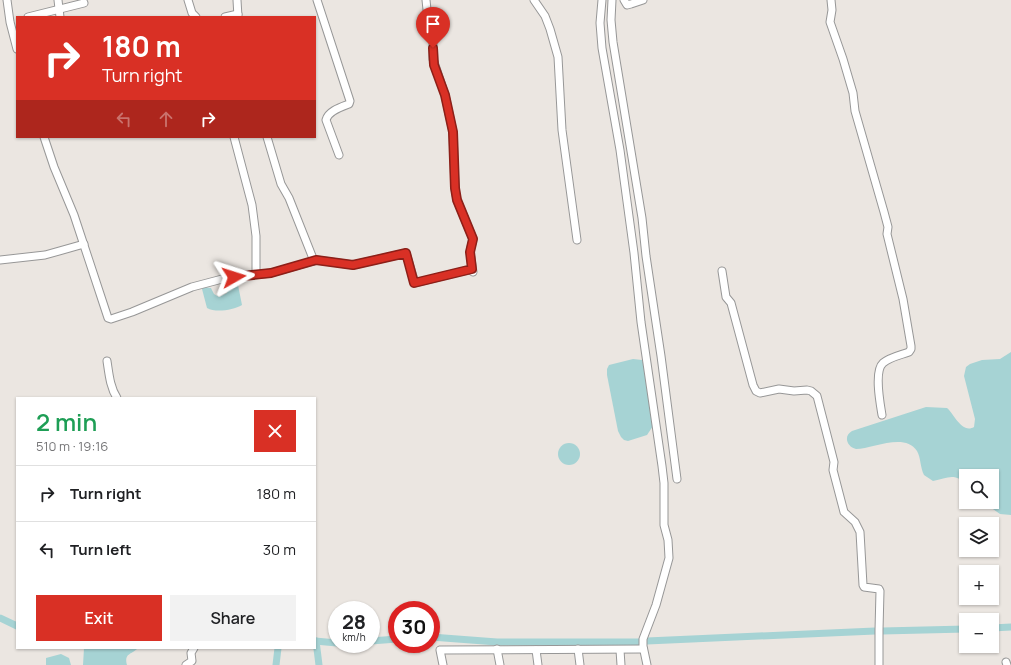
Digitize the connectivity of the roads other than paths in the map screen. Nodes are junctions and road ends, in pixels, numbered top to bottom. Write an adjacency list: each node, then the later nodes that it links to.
1 (7, 0): 19 (street)
2 (58, 0): 14 (street)
3 (188, 0): 17 (street)
4 (237, 0): 18 (street)
5 (317, 0): 24 (street)
6 (426, 0): 28 (street)
7 (534, 0): 25 (street)
8 (602, 0): 38 (street)
9 (612, 0): 34 (street)
10 (624, 0): 11 (street)
11 (643, 0)
12 (830, 0): 33 (street)
13 (84, 3): 14 (street)
14 (59, 9): 15 (street); 16 (street)
15 (32, 16)
16 (60, 16)
17 (195, 16)
18 (238, 16)
19 (14, 21): 20 (street)
20 (16, 40)
21 (44, 138): 26 (street)
22 (234, 138): 30 (street)
23 (267, 138): 28 (street)
24 (339, 155)
25 (577, 240)
26 (84, 244): 27 (street); 30 (street)
27 (0, 260)
28 (314, 261): 30 (street)
29 (722, 271): 48 (street)
30 (256, 274)
31 (107, 361): 32 (street)
32 (116, 397)
33 (882, 415)
34 (677, 479)
35 (193, 649): 41 (street)
36 (497, 649): 39 (street); 42 (street); 43 (street)
37 (578, 649): 39 (street); 40 (street); 45 (street)
38 (643, 649): 40 (street); 47 (street)
39 (536, 650): 44 (street)
40 (620, 650): 46 (street)
41 (186, 665)
42 (443, 665)
43 (500, 665)
44 (538, 665)
45 (580, 665)
46 (621, 665)
47 (647, 665)
48 (879, 665)

